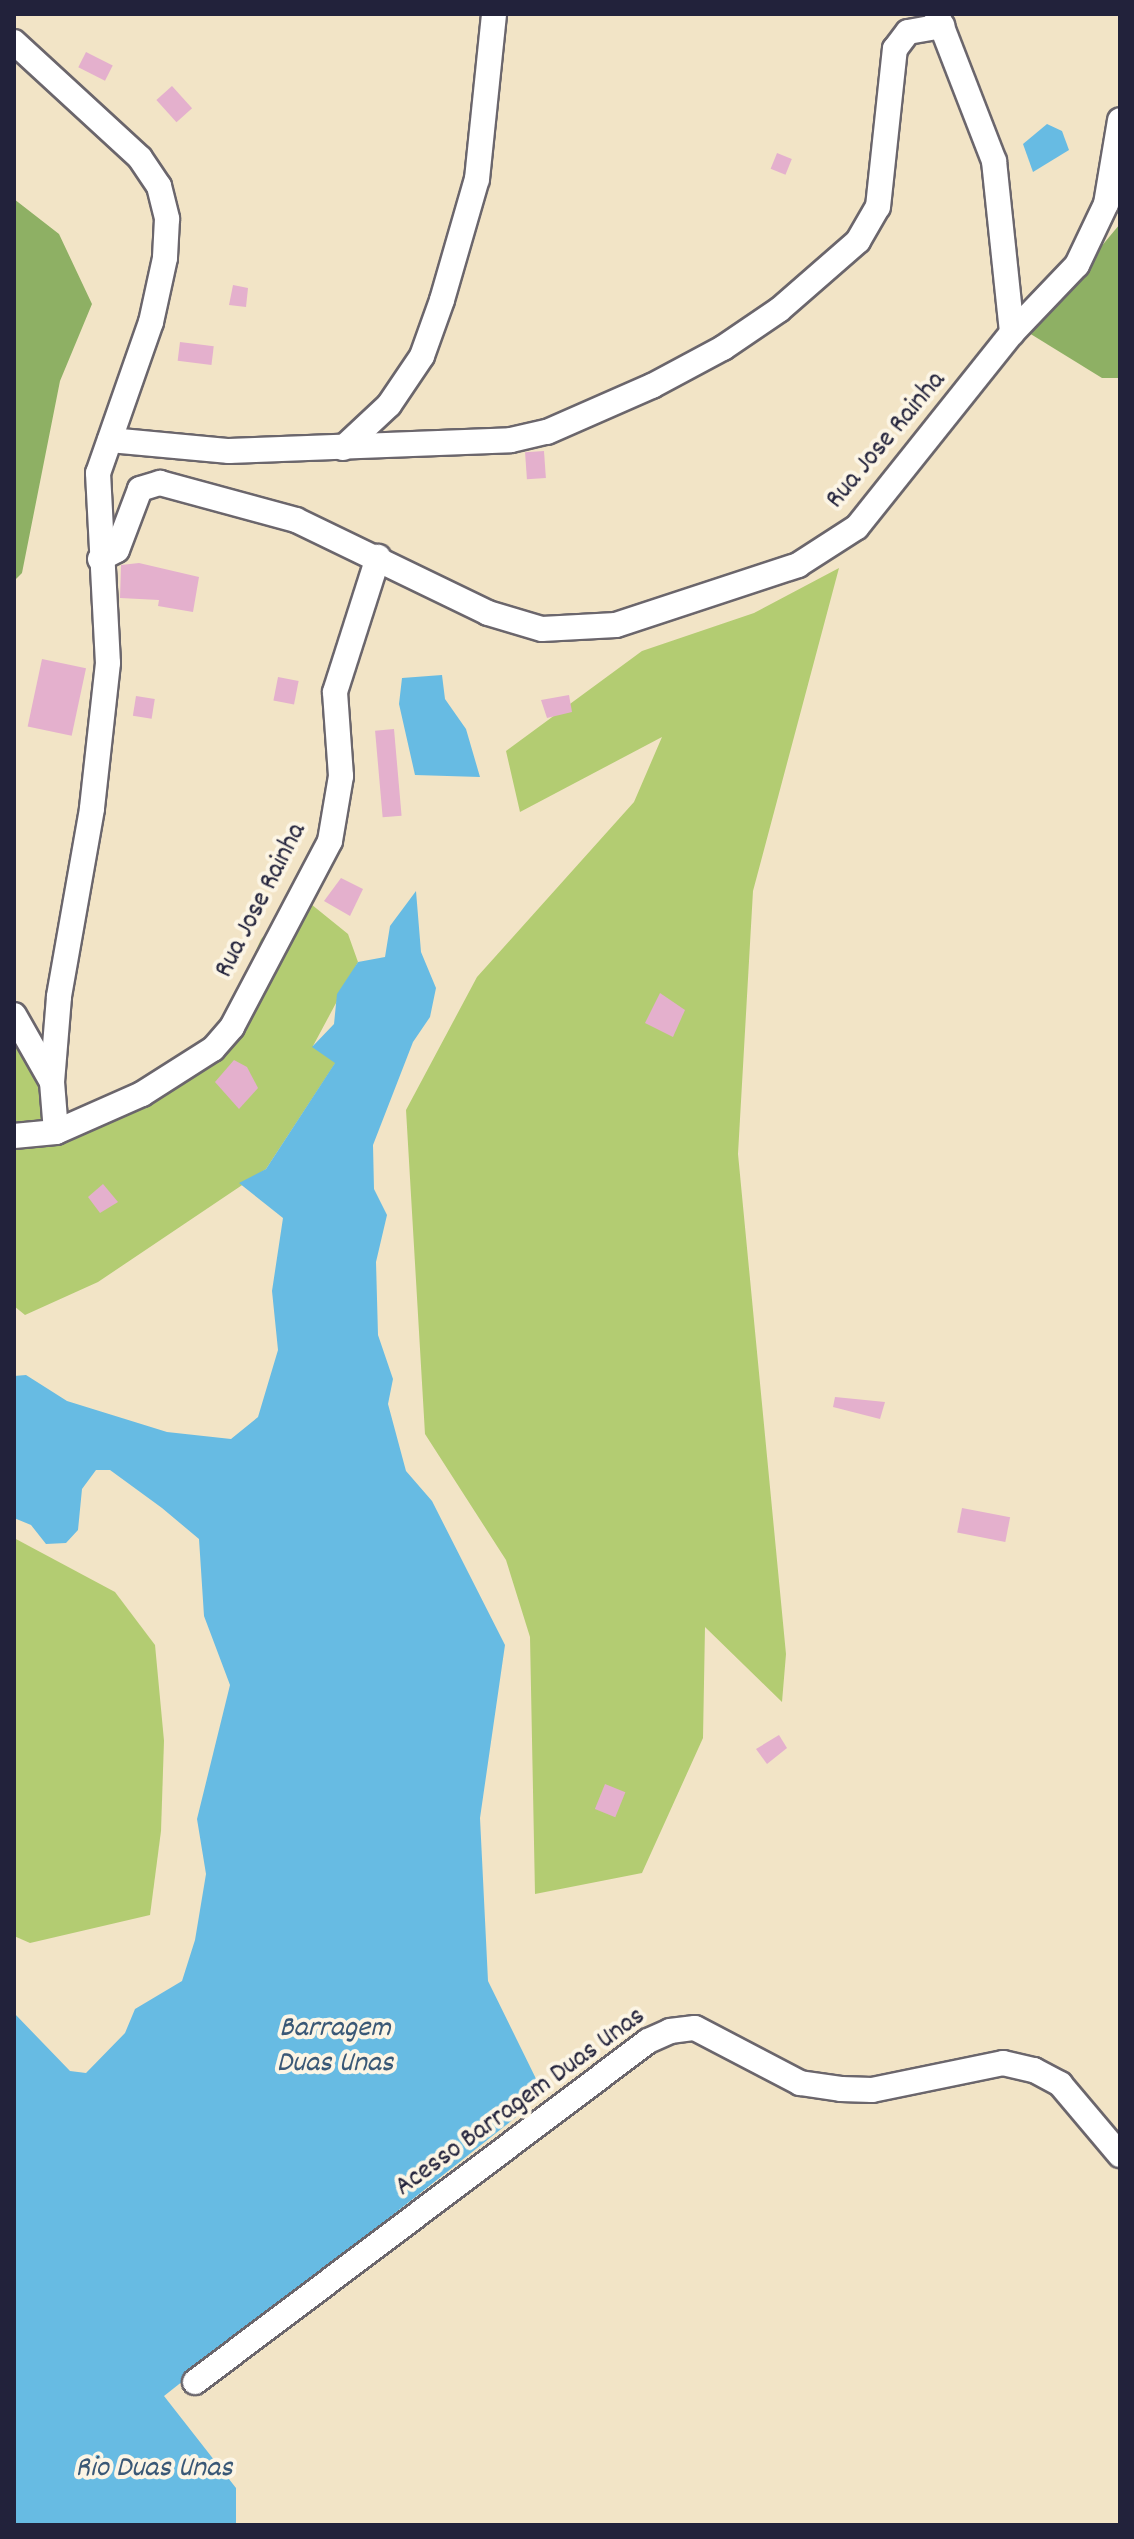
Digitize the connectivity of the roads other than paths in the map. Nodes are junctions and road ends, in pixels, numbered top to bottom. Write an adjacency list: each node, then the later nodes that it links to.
1 (494, 14): 8 (street)
2 (940, 20): 6 (street); 8 (street)
3 (14, 42): 7 (street)
4 (1120, 120): 5 (street, Rua Jose Rainha)
5 (1115, 188): 6 (street, Rua Jose Rainha)
6 (1012, 333): 9 (street, Rua Jose Rainha)
7 (110, 440): 8 (street); 10 (street)
8 (343, 448)
9 (378, 557): 10 (street, Rua Jose Rainha); 13 (street, Rua Jose Rainha)
10 (100, 559): 12 (street)
11 (14, 1015): 12 (street)
12 (52, 1082): 13 (street)
13 (56, 1132): 14 (street, Rua Jose Rainha)
14 (14, 1136)
15 (1120, 2155): 16 (street, Acesso Barragem Duas Unas)
16 (195, 2382)

